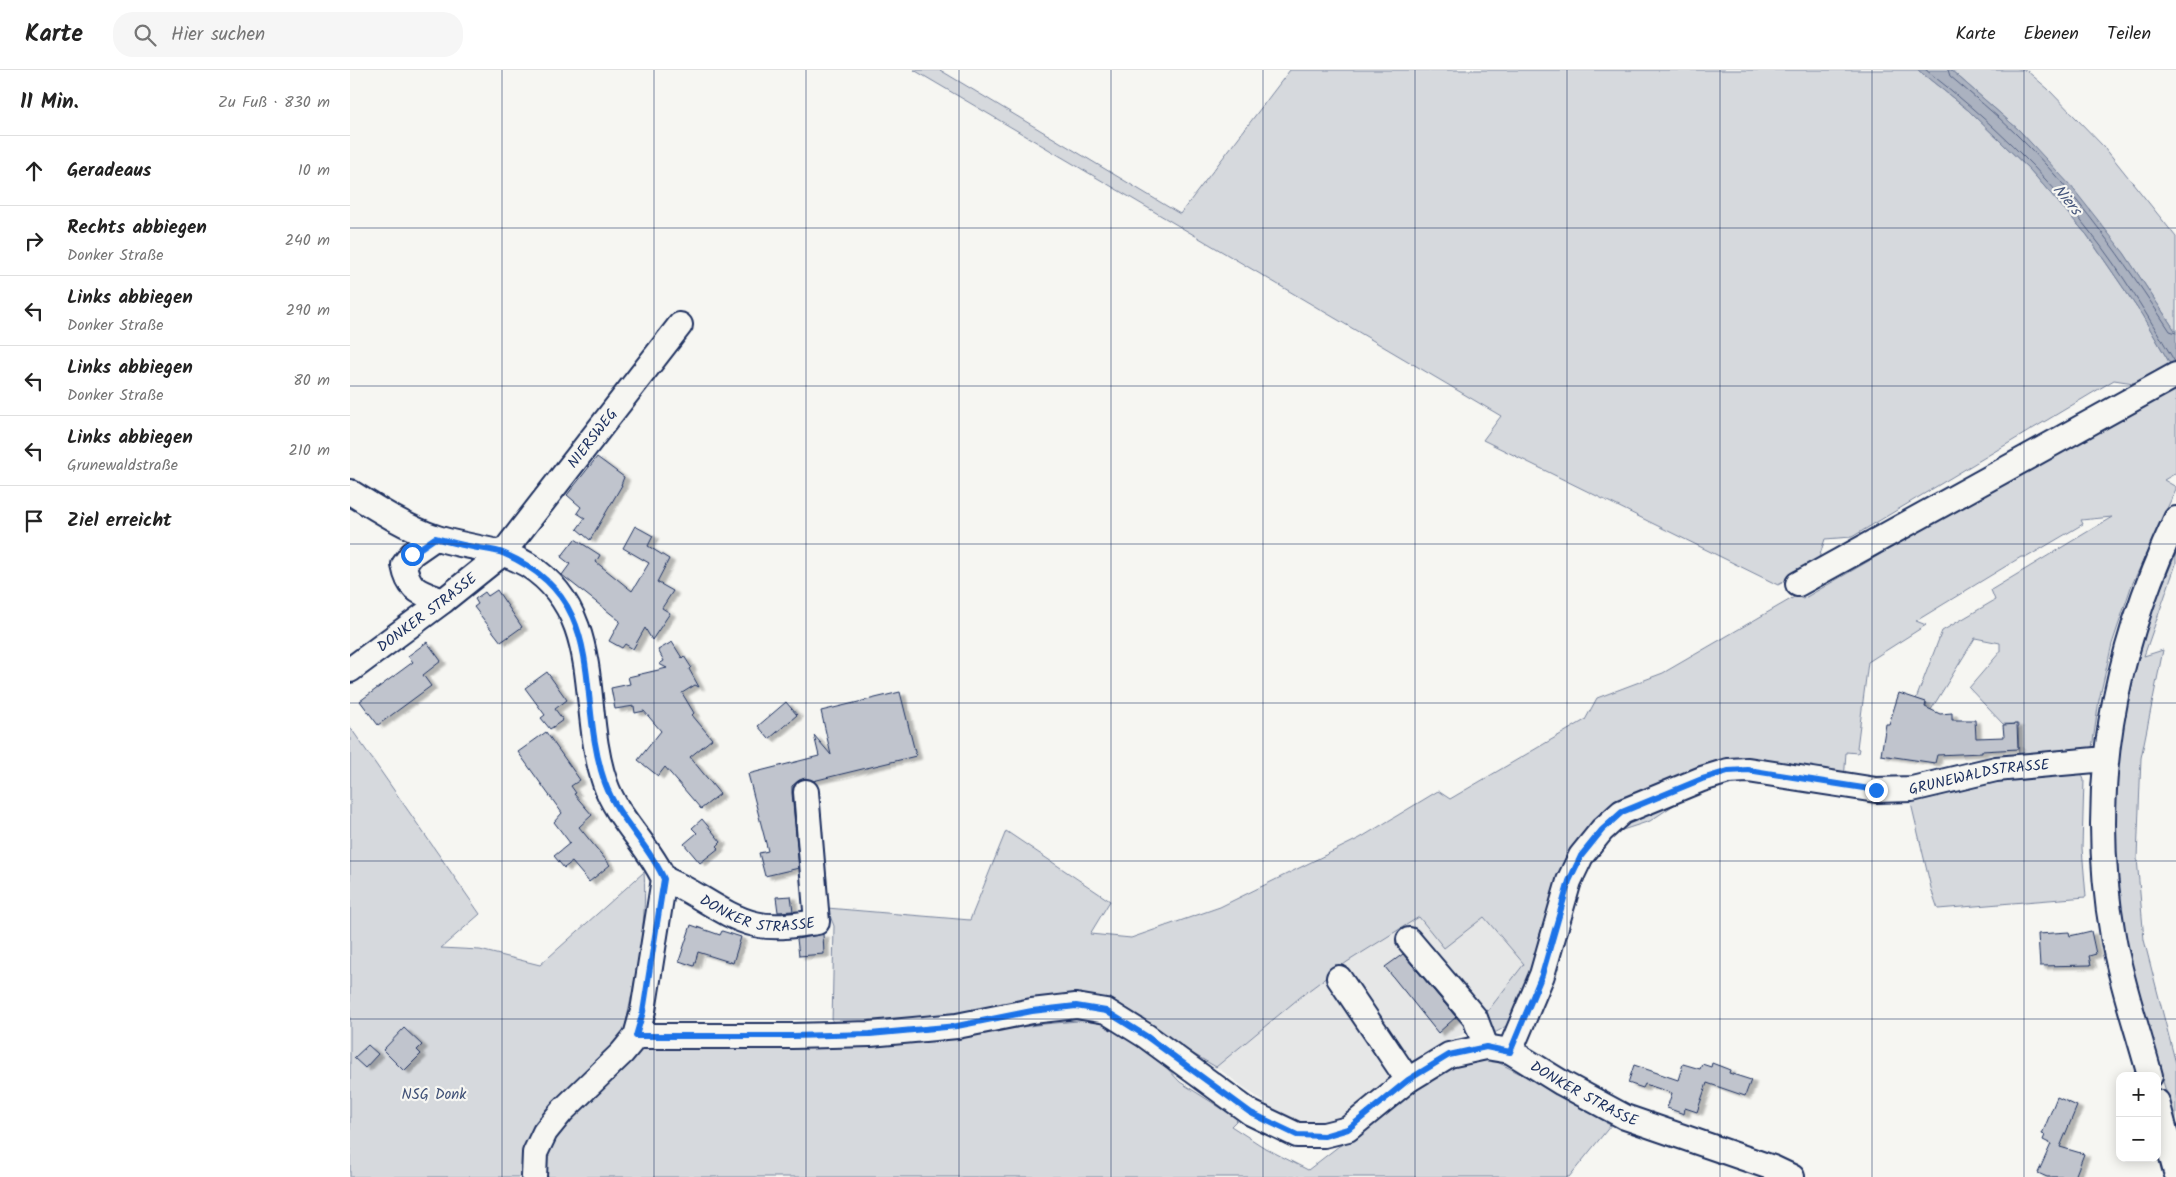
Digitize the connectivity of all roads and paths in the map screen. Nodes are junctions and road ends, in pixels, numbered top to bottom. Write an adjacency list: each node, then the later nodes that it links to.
1 (680, 324): 6 (street, NIERSWEG)
2 (2172, 377): 7 (street)
3 (350, 492): 5 (street, DONKER STRASSE)
4 (2176, 519): 10 (street)
5 (435, 538): 6 (street, DONKER STRASSE); 8 (street)
6 (503, 553): 8 (street, DONKER STRASSE); 12 (street, DONKER STRASSE)
7 (1798, 584)
8 (443, 600): 9 (street, DONKER STRASSE)
9 (350, 670)
10 (2106, 759): 17 (street, GRUNEWALDSTRASSE); 18 (street)
11 (806, 792): 12 (street, DONKER STRASSE)
12 (664, 879): 15 (street)
13 (1409, 940): 16 (street)
14 (1339, 978): 19 (street)
15 (636, 1036): 19 (street, DONKER STRASSE); 22 (street)
16 (1486, 1047): 17 (street, DONKER STRASSE); 19 (street, DONKER STRASSE)
17 (1510, 1052): 23 (street, DONKER STRASSE)
18 (2149, 1072)
19 (1408, 1080)
20 (2161, 1117): 21 (street)
21 (2176, 1172)
22 (534, 1177)
23 (1792, 1177)

